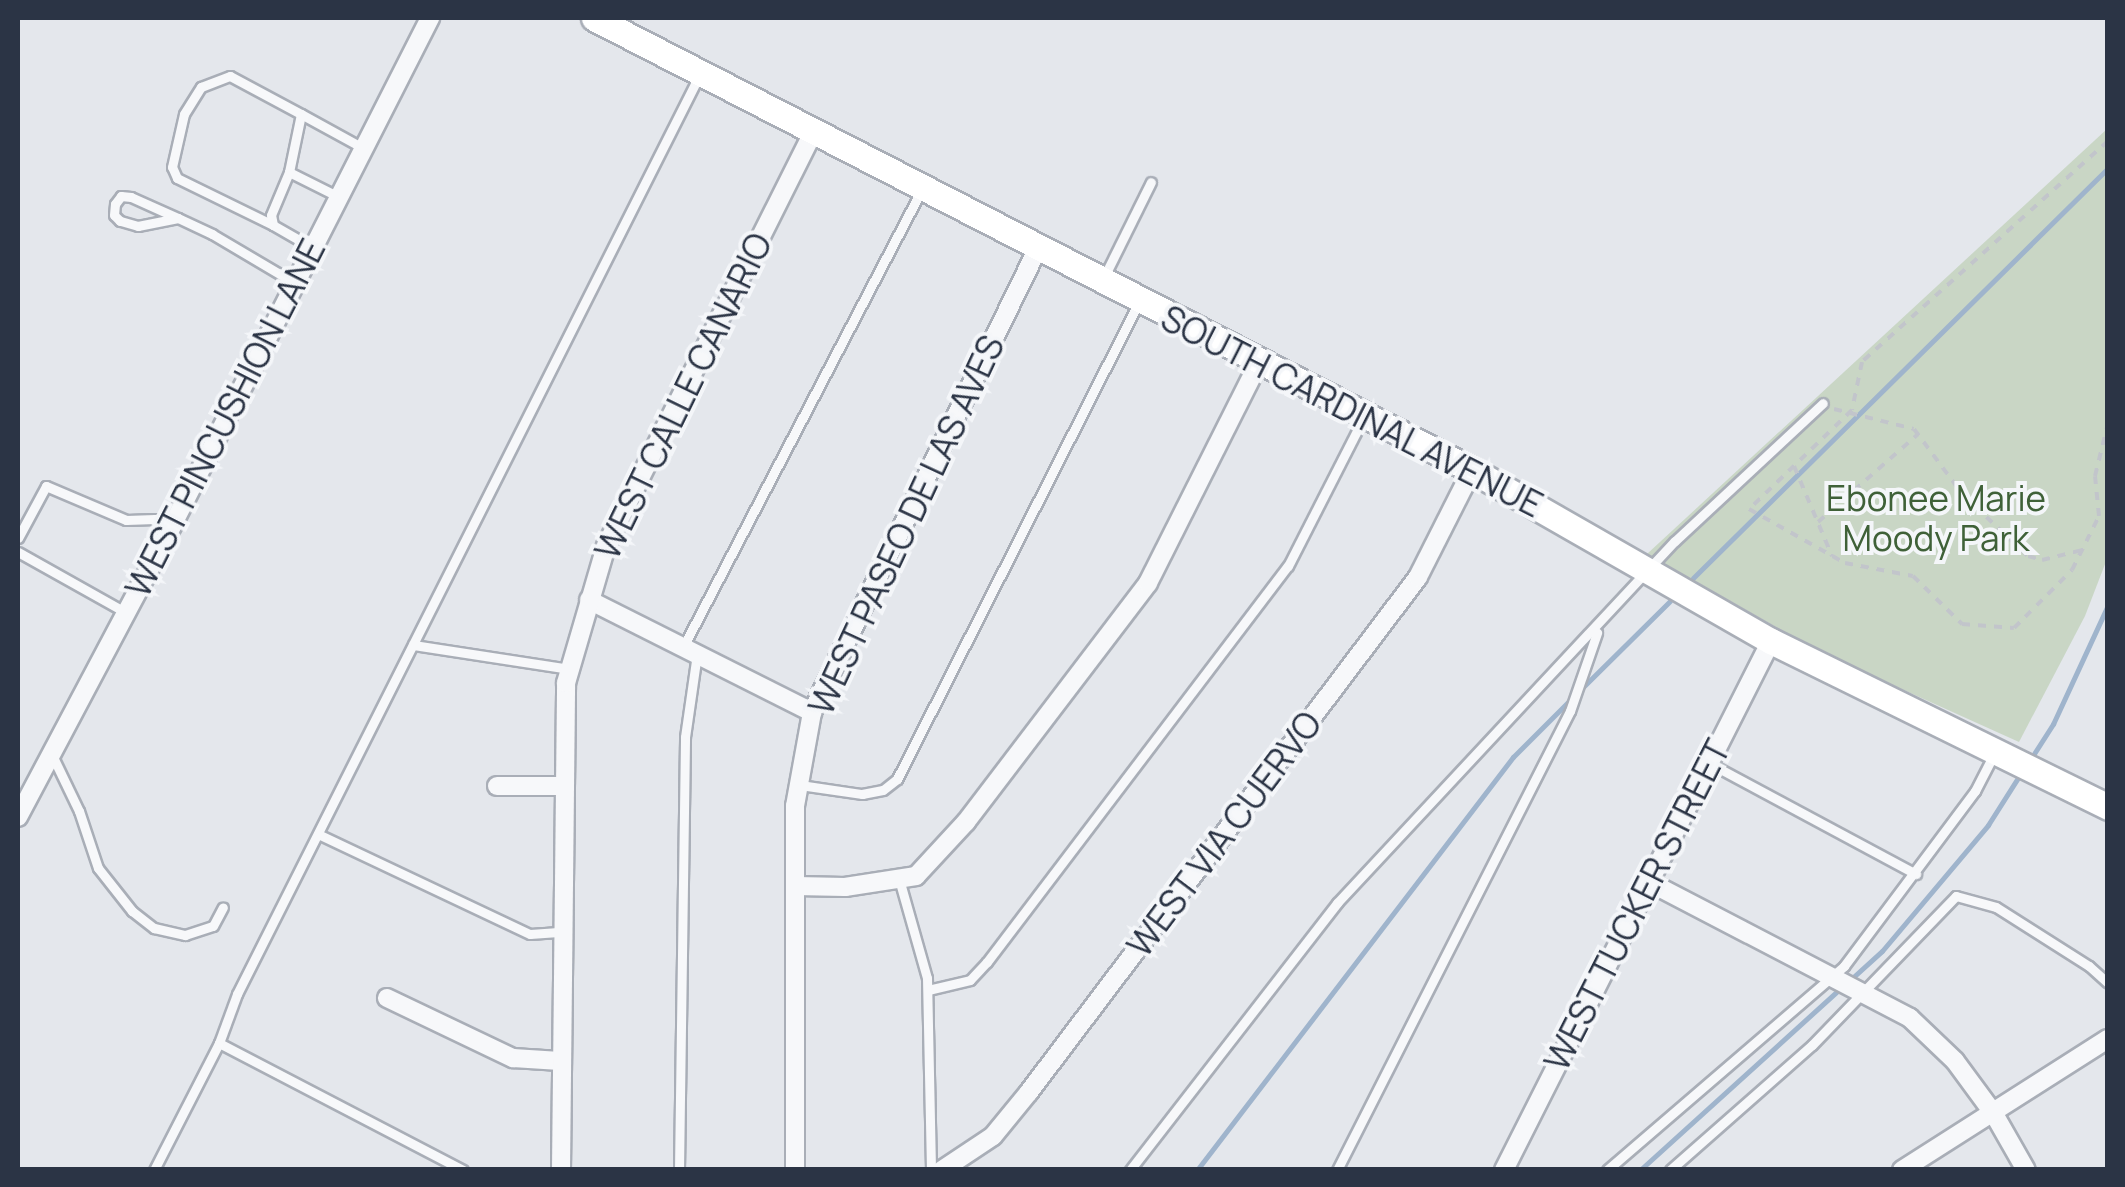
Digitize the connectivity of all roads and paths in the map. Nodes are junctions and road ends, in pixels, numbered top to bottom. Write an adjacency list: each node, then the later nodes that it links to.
1 (430, 18): 7 (street, WEST PINCUSHION LANE)
2 (594, 18): 3 (main road, SOUTH CARDINAL AVENUE)
3 (701, 73): 5 (main road, SOUTH CARDINAL AVENUE); 38 (lane)
4 (301, 114): 7 (lane); 8 (lane); 13 (lane)
5 (813, 132): 10 (main road, SOUTH CARDINAL AVENUE); 34 (street, WEST CALLE CANARIO)
6 (2108, 141): 21 (path)
7 (363, 148): 11 (street, WEST PINCUSHION LANE)
8 (289, 172): 11 (lane); 13 (lane)
9 (1151, 182): 16 (lane)
10 (922, 189): 15 (main road, SOUTH CARDINAL AVENUE); 39 (lane)
11 (339, 197): 14 (street, WEST PINCUSHION LANE)
12 (178, 218): 12 (lane); 17 (lane)
13 (273, 225): 14 (lane)
14 (313, 248): 17 (street, WEST PINCUSHION LANE)
15 (1038, 248): 16 (main road, SOUTH CARDINAL AVENUE); 41 (street, WEST PASEO DE LAS AVES)
16 (1102, 281): 18 (main road, SOUTH CARDINAL AVENUE)
17 (296, 283): 28 (street, WEST PINCUSHION LANE)
18 (1139, 301): 19 (main road, SOUTH CARDINAL AVENUE); 45 (lane)
19 (1258, 362): 22 (main road, SOUTH CARDINAL AVENUE); 52 (street)
20 (1820, 405): 21 (path); 33 (lane)
21 (1852, 410): 24 (path); 25 (path)
22 (1365, 416): 26 (main road, SOUTH CARDINAL AVENUE); 59 (lane)
23 (2108, 423): 30 (path)
24 (1918, 434): 27 (path); 30 (path)
25 (1794, 466): 27 (path); 32 (path)
26 (1472, 470): 33 (main road, SOUTH CARDINAL AVENUE); 72 (street, WEST VIA CUERVO)
27 (1818, 522): 32 (path)
28 (173, 524): 29 (lane); 35 (street, WEST PINCUSHION LANE)
29 (18, 538)
30 (2082, 550): 32 (path)
31 (18, 552): 35 (lane)
32 (1832, 556)
33 (1651, 570): 36 (lane); 37 (main road, SOUTH CARDINAL AVENUE)
34 (589, 600): 39 (street); 40 (street, WEST CALLE CANARIO)
35 (124, 612): 42 (street, WEST PINCUSHION LANE)
36 (1599, 626): 73 (lane); 74 (lane)
37 (1772, 641): 43 (main road, SOUTH CARDINAL AVENUE); 44 (street, WEST TUCKER STREET)
38 (413, 645): 40 (lane); 50 (lane)
39 (690, 651): 41 (street); 69 (lane)
40 (570, 669): 47 (street, WEST CALLE CANARIO)
41 (812, 712): 45 (street, WEST PASEO DE LAS AVES)
42 (51, 752): 49 (street, WEST PINCUSHION LANE); 55 (lane)
43 (2013, 760): 48 (main road, SOUTH CARDINAL AVENUE); 51 (lane)
44 (1710, 763): 51 (lane); 53 (street, WEST TUCKER STREET)
45 (799, 785): 54 (street, WEST PASEO DE LAS AVES)
46 (497, 786): 47 (street)
47 (564, 786): 56 (street, WEST CALLE CANARIO)
48 (2108, 807)
49 (18, 817)
50 (318, 834): 56 (lane); 63 (lane)
51 (1916, 874): 57 (lane)
52 (899, 879): 54 (street); 59 (lane)
53 (1649, 882): 57 (street); 75 (street, WEST TUCKER STREET)
54 (796, 886): 70 (street, WEST PASEO DE LAS AVES)
55 (223, 907)
56 (562, 932): 64 (street, WEST CALLE CANARIO)
57 (1831, 977): 60 (street); 76 (lane)
58 (2108, 983): 60 (lane)
59 (928, 990): 71 (lane)
60 (1862, 993): 65 (street); 77 (lane)
61 (387, 998): 64 (street)
62 (2108, 1039): 65 (street)
63 (219, 1043): 66 (lane); 67 (lane)
64 (560, 1062): 68 (street, WEST CALLE CANARIO)
65 (1994, 1114): 78 (street); 79 (street)
66 (154, 1170)
67 (463, 1170)
68 (561, 1170)
69 (679, 1170)
70 (795, 1170)
71 (931, 1170)
72 (942, 1170)
73 (1130, 1170)
74 (1337, 1170)
75 (1504, 1170)
76 (1607, 1170)
77 (1670, 1170)
78 (1902, 1170)
79 (2026, 1170)

